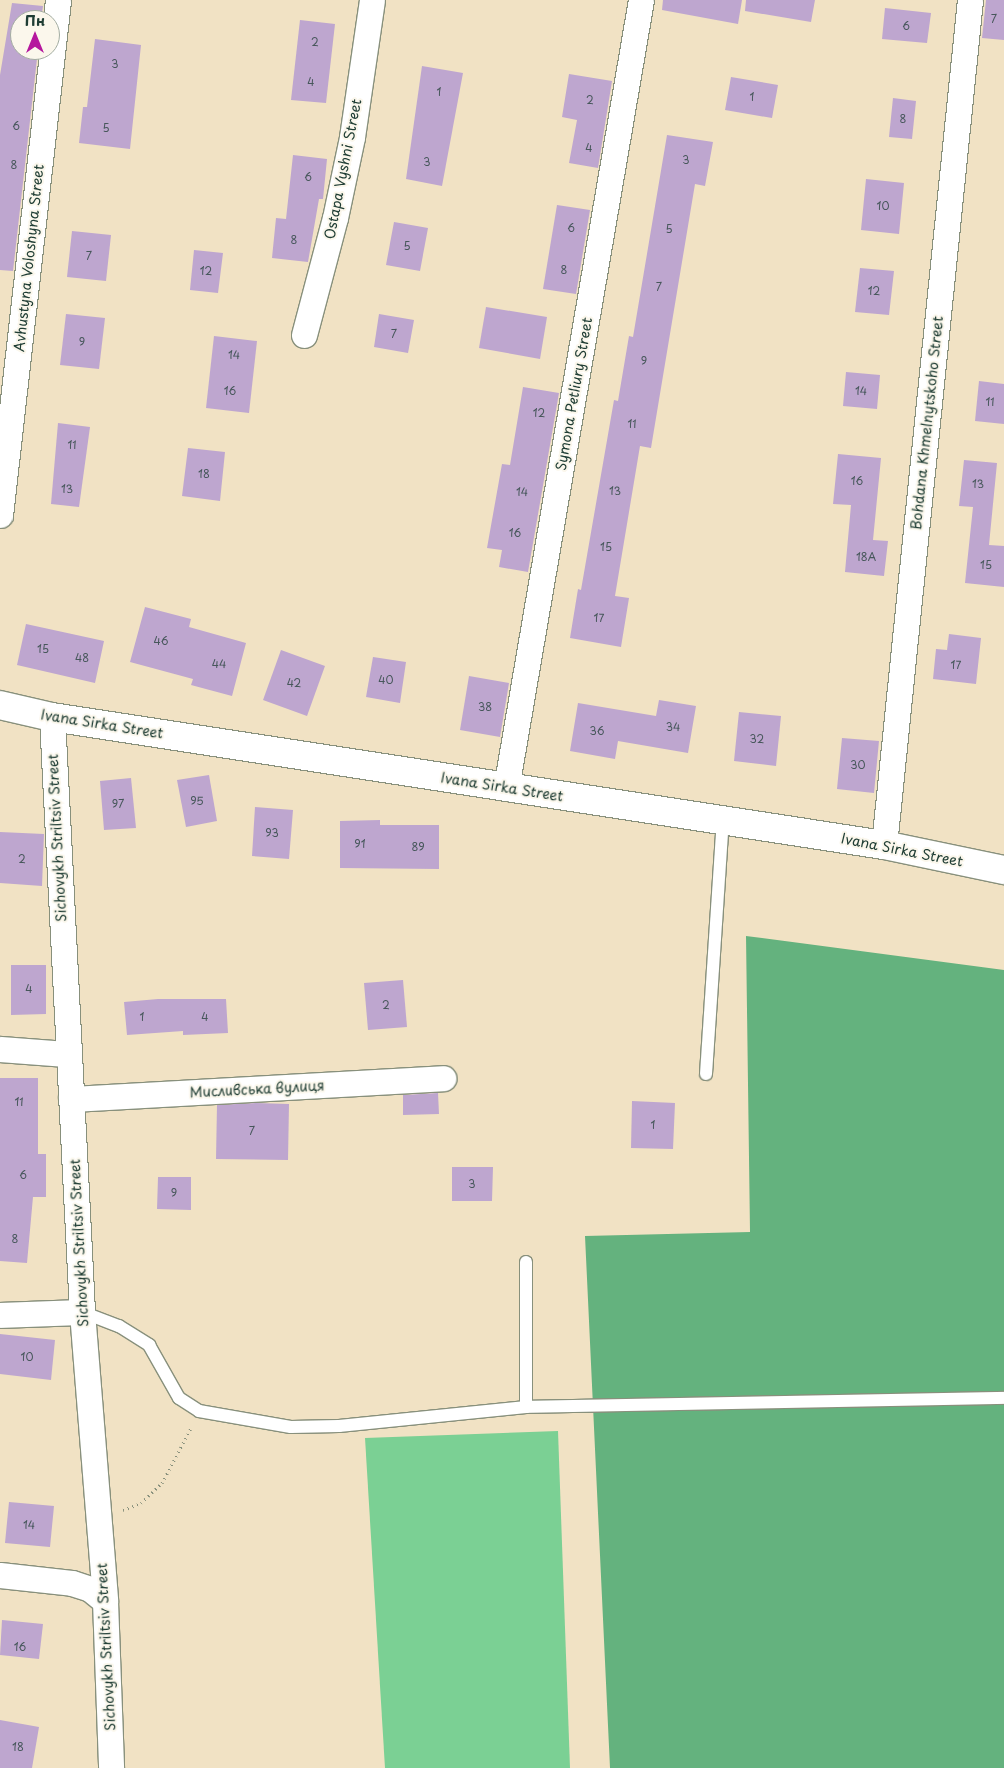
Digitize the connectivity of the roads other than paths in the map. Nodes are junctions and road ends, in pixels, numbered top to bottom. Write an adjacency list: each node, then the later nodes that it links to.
1 (58, 0): 6 (street, Avhustyna Voloshyna Street)
2 (372, 0): 5 (street, Ostapa Vyshni Street)
3 (642, 0): 9 (street, Symona Petliury Street)
4 (970, 0): 11 (street, Bohdana Khmelnytskoho Street)
5 (304, 335)
6 (0, 515)
7 (0, 705): 8 (street, Ivana Sirka Street)
8 (52, 717): 9 (street, Ivana Sirka Street); 14 (street, Sichovykh Striltsiv Street)
9 (506, 788): 10 (street, Ivana Sirka Street)
10 (723, 821): 11 (street, Ivana Sirka Street); 15 (lane)
11 (884, 845): 12 (street, Ivana Sirka Street)
12 (1004, 870)
13 (0, 1049): 14 (street)
14 (67, 1054): 17 (street, Sichovykh Striltsiv Street)
15 (706, 1074)
16 (443, 1078): 17 (street, Мисливська вулиця)
17 (71, 1099): 19 (street, Sichovykh Striltsiv Street)
18 (526, 1262): 22 (lane)
19 (82, 1312): 20 (street); 22 (lane); 24 (street, Sichovykh Striltsiv Street)
20 (0, 1315)
21 (1004, 1398): 22 (lane)
22 (526, 1407)
23 (0, 1574): 24 (street)
24 (105, 1601): 25 (street, Sichovykh Striltsiv Street)
25 (111, 1768)

